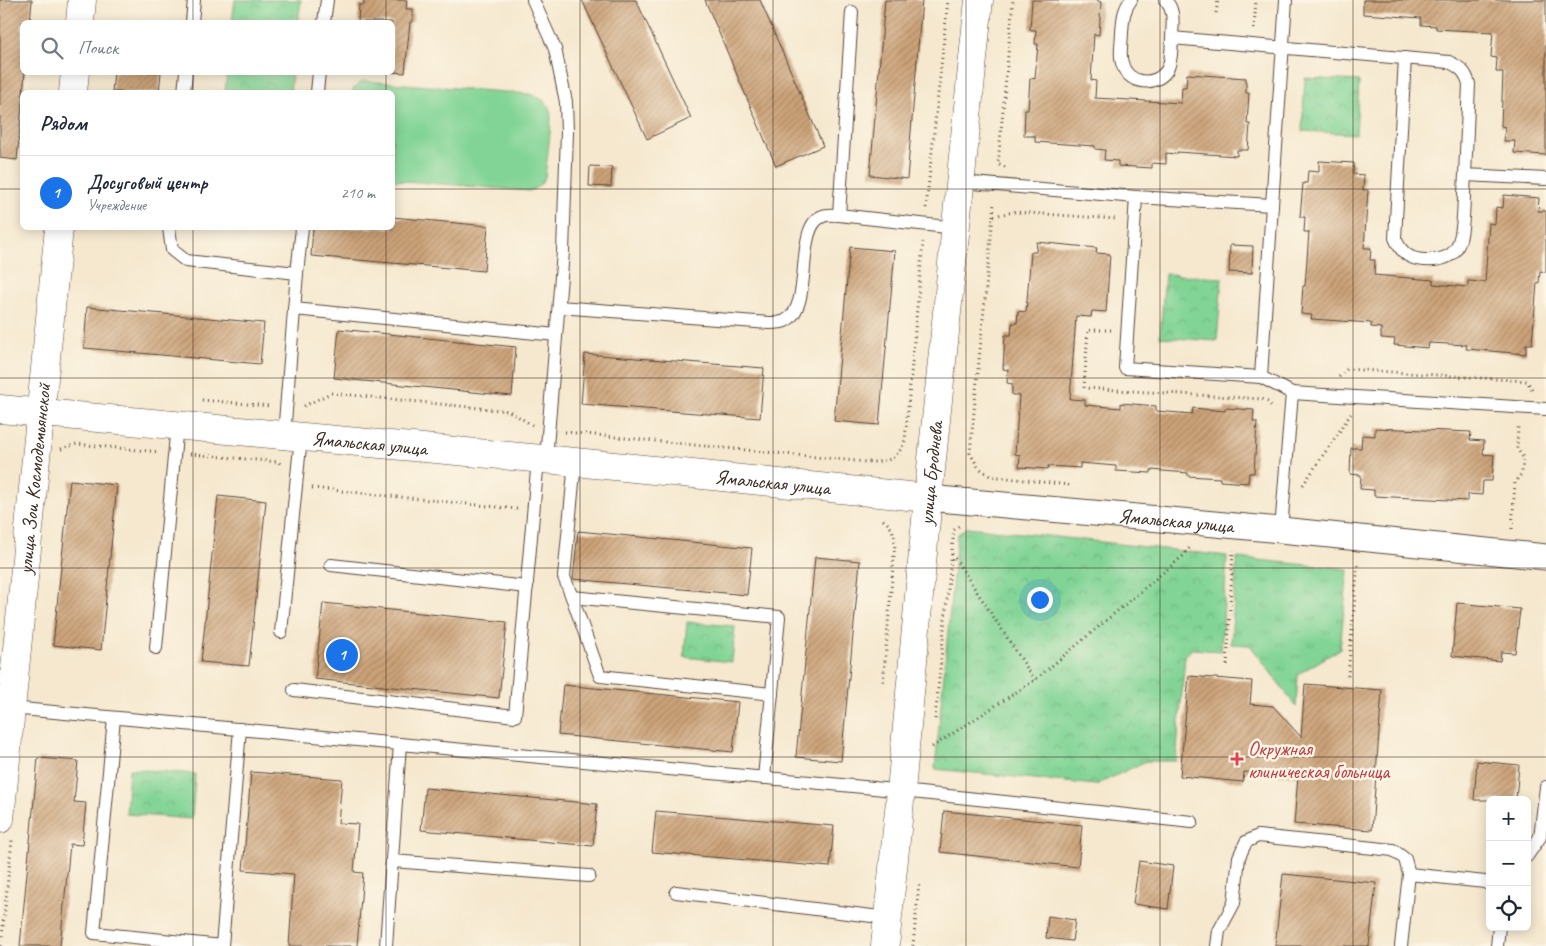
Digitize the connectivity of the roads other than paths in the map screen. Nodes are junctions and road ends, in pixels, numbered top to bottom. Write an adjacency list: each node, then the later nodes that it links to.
1 (82, 0): 10 (street)
2 (194, 0): 11 (lane)
3 (327, 0): 12 (lane)
4 (533, 0): 33 (lane)
5 (979, 0): 24 (street, улица Броднева)
6 (1131, 0): 13 (lane)
7 (1165, 0): 13 (lane)
8 (1286, 0): 14 (lane)
9 (852, 12): 27 (lane)
10 (80, 20)
11 (192, 20)
12 (324, 20)
13 (1172, 38): 14 (lane)
14 (1283, 48): 15 (lane); 26 (lane)
15 (1405, 58): 22 (lane); 22 (lane)
16 (75, 75): 19 (street)
17 (186, 75): 20 (lane)
18 (319, 75): 21 (lane)
19 (73, 90)
20 (184, 90)
21 (316, 90)
22 (1465, 175): 23 (lane)
23 (1546, 179)
24 (961, 182): 25 (lane); 28 (street, улица Броднева)
25 (1136, 197): 26 (lane); 36 (lane)
26 (1272, 204): 36 (lane)
27 (839, 215): 28 (lane); 33 (lane)
28 (956, 228): 45 (street, улица Броднева)
29 (59, 230): 40 (street, улица Зои Космодемьянской)
30 (169, 230): 32 (lane)
31 (302, 230): 32 (lane)
32 (297, 273): 34 (lane)
33 (558, 307): 35 (lane)
34 (294, 309): 35 (lane); 42 (lane)
35 (556, 335): 43 (lane)
36 (1261, 377): 37 (lane)
37 (1292, 393): 39 (lane); 46 (lane)
38 (0, 409): 40 (street, Ямальская улица)
39 (1546, 409)
40 (40, 412): 41 (street, Ямальская улица); 55 (street, улица Зои Космодемьянской)
41 (177, 425): 42 (street, Ямальская улица); 52 (lane)
42 (292, 436): 43 (street, Ямальская улица); 51 (lane)
43 (542, 459): 44 (street, Ямальская улица); 49 (lane)
44 (574, 462): 45 (street, Ямальская улица); 50 (lane)
45 (928, 498): 46 (street, Ямальская улица); 61 (street, улица Броднева)
46 (1281, 530): 47 (street, Ямальская улица)
47 (1546, 557)
48 (331, 565): 49 (lane)
49 (527, 587): 53 (lane)
50 (572, 597): 54 (lane); 54 (lane)
51 (281, 632)
52 (156, 648)
53 (294, 690)
54 (772, 694): 59 (lane)
55 (12, 708): 56 (lane); 62 (street, улица Зои Космодемьянской)
56 (114, 718): 57 (lane); 57 (lane)
57 (240, 729): 58 (lane)
58 (400, 744): 59 (lane); 65 (lane)
59 (764, 778): 61 (lane)
60 (1546, 787): 64 (lane)
61 (901, 791): 63 (lane); 70 (street, улица Броднева)
62 (0, 819)
63 (1192, 822)
64 (1531, 850)
65 (392, 861): 67 (lane); 72 (lane)
66 (1409, 874): 68 (lane); 74 (lane); 75 (lane)
67 (588, 876)
68 (1486, 883)
69 (676, 892): 70 (lane)
70 (888, 918): 73 (street, улица Броднева)
71 (1499, 931): 76 (lane)
72 (386, 946)
73 (885, 946)
74 (1217, 946)
75 (1401, 946)
76 (1497, 946)

